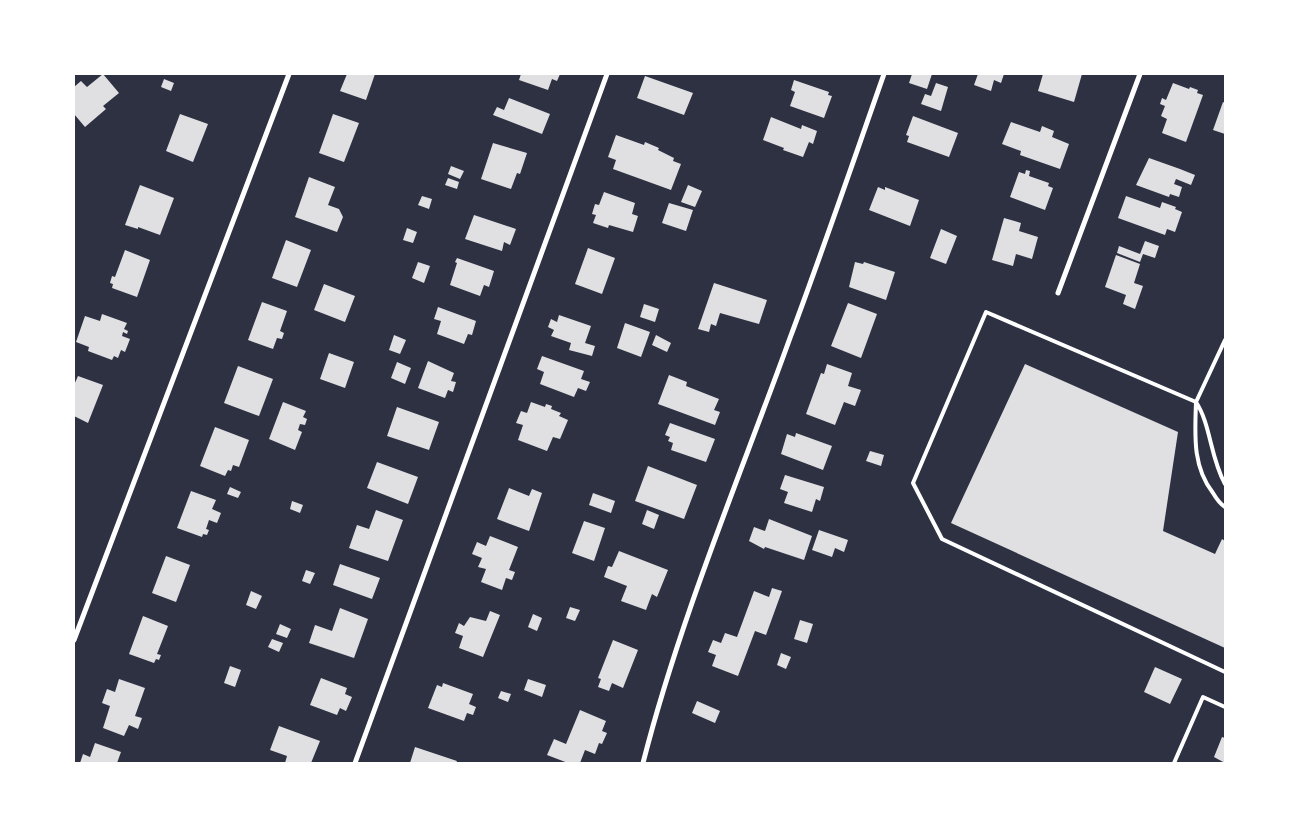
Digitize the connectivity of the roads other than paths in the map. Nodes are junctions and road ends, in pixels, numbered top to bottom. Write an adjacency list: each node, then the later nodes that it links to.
1 (289, 74): 10 (street)
2 (607, 74): 13 (street)
3 (884, 74): 14 (street)
4 (1140, 74): 5 (street)
5 (1058, 293)
6 (1225, 340): 7 (lane)
7 (1196, 402): 8 (lane); 9 (lane); 11 (lane)
8 (1225, 484)
9 (1225, 507)
10 (74, 640)
11 (1225, 672)
12 (1225, 707): 15 (lane)
13 (355, 763)
14 (643, 763)
15 (1174, 763)

